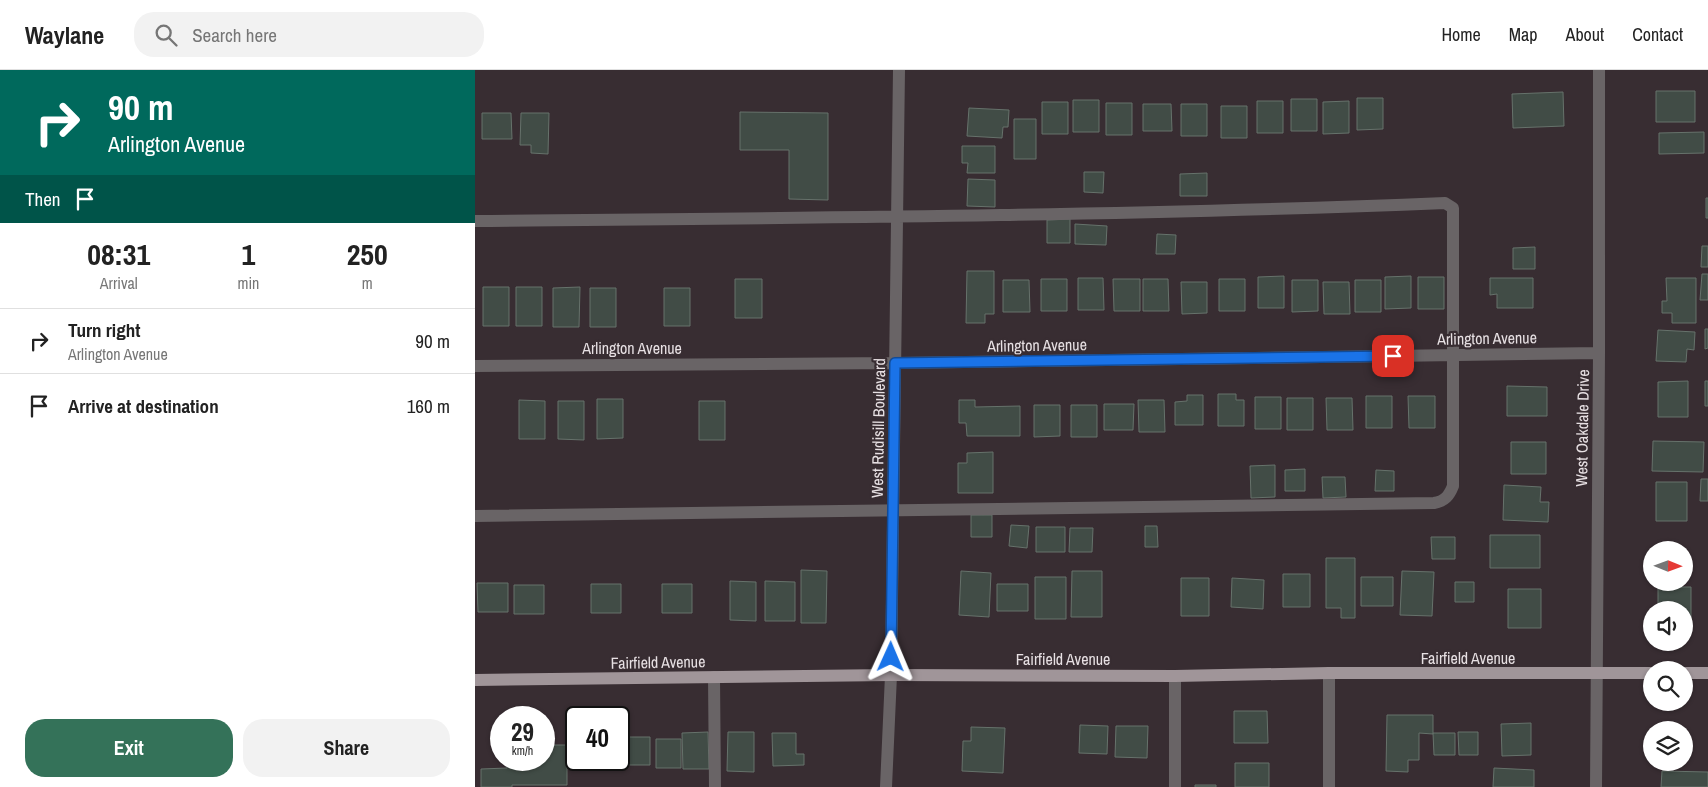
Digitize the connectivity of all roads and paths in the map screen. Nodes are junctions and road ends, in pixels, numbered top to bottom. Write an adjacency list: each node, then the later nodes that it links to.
1 (899, 70): 3 (street, West Rudisill Boulevard)
2 (1599, 70): 5 (street, West Oakdale Drive)
3 (897, 217): 4 (street); 6 (street); 7 (street, West Rudisill Boulevard)
4 (475, 222)
5 (1599, 353): 6 (street, Arlington Avenue); 15 (street, West Oakdale Drive)
6 (1453, 355): 7 (street, Arlington Avenue); 9 (street)
7 (895, 363): 8 (street, Arlington Avenue); 9 (street, West Rudisill Boulevard)
8 (475, 366)
9 (893, 510): 10 (street); 16 (street, West Rudisill Boulevard)
10 (475, 516)
11 (1708, 672): 14 (main road)
12 (1329, 673): 15 (main road, Fairfield Avenue); 17 (main road, Fairfield Avenue); 23 (street)
13 (1643, 673): 15 (main road, Fairfield Avenue)
14 (1693, 673)
15 (1596, 674): 24 (street, West Oakdale Drive)
16 (891, 675): 17 (main road, Fairfield Avenue); 18 (main road, Fairfield Avenue); 21 (street, West Rudisill Boulevard)
17 (1175, 676): 22 (street)
18 (714, 678): 19 (main road, Fairfield Avenue); 20 (street)
19 (475, 680)
20 (715, 787)
21 (886, 787)
22 (1175, 787)
23 (1329, 787)
24 (1596, 787)

